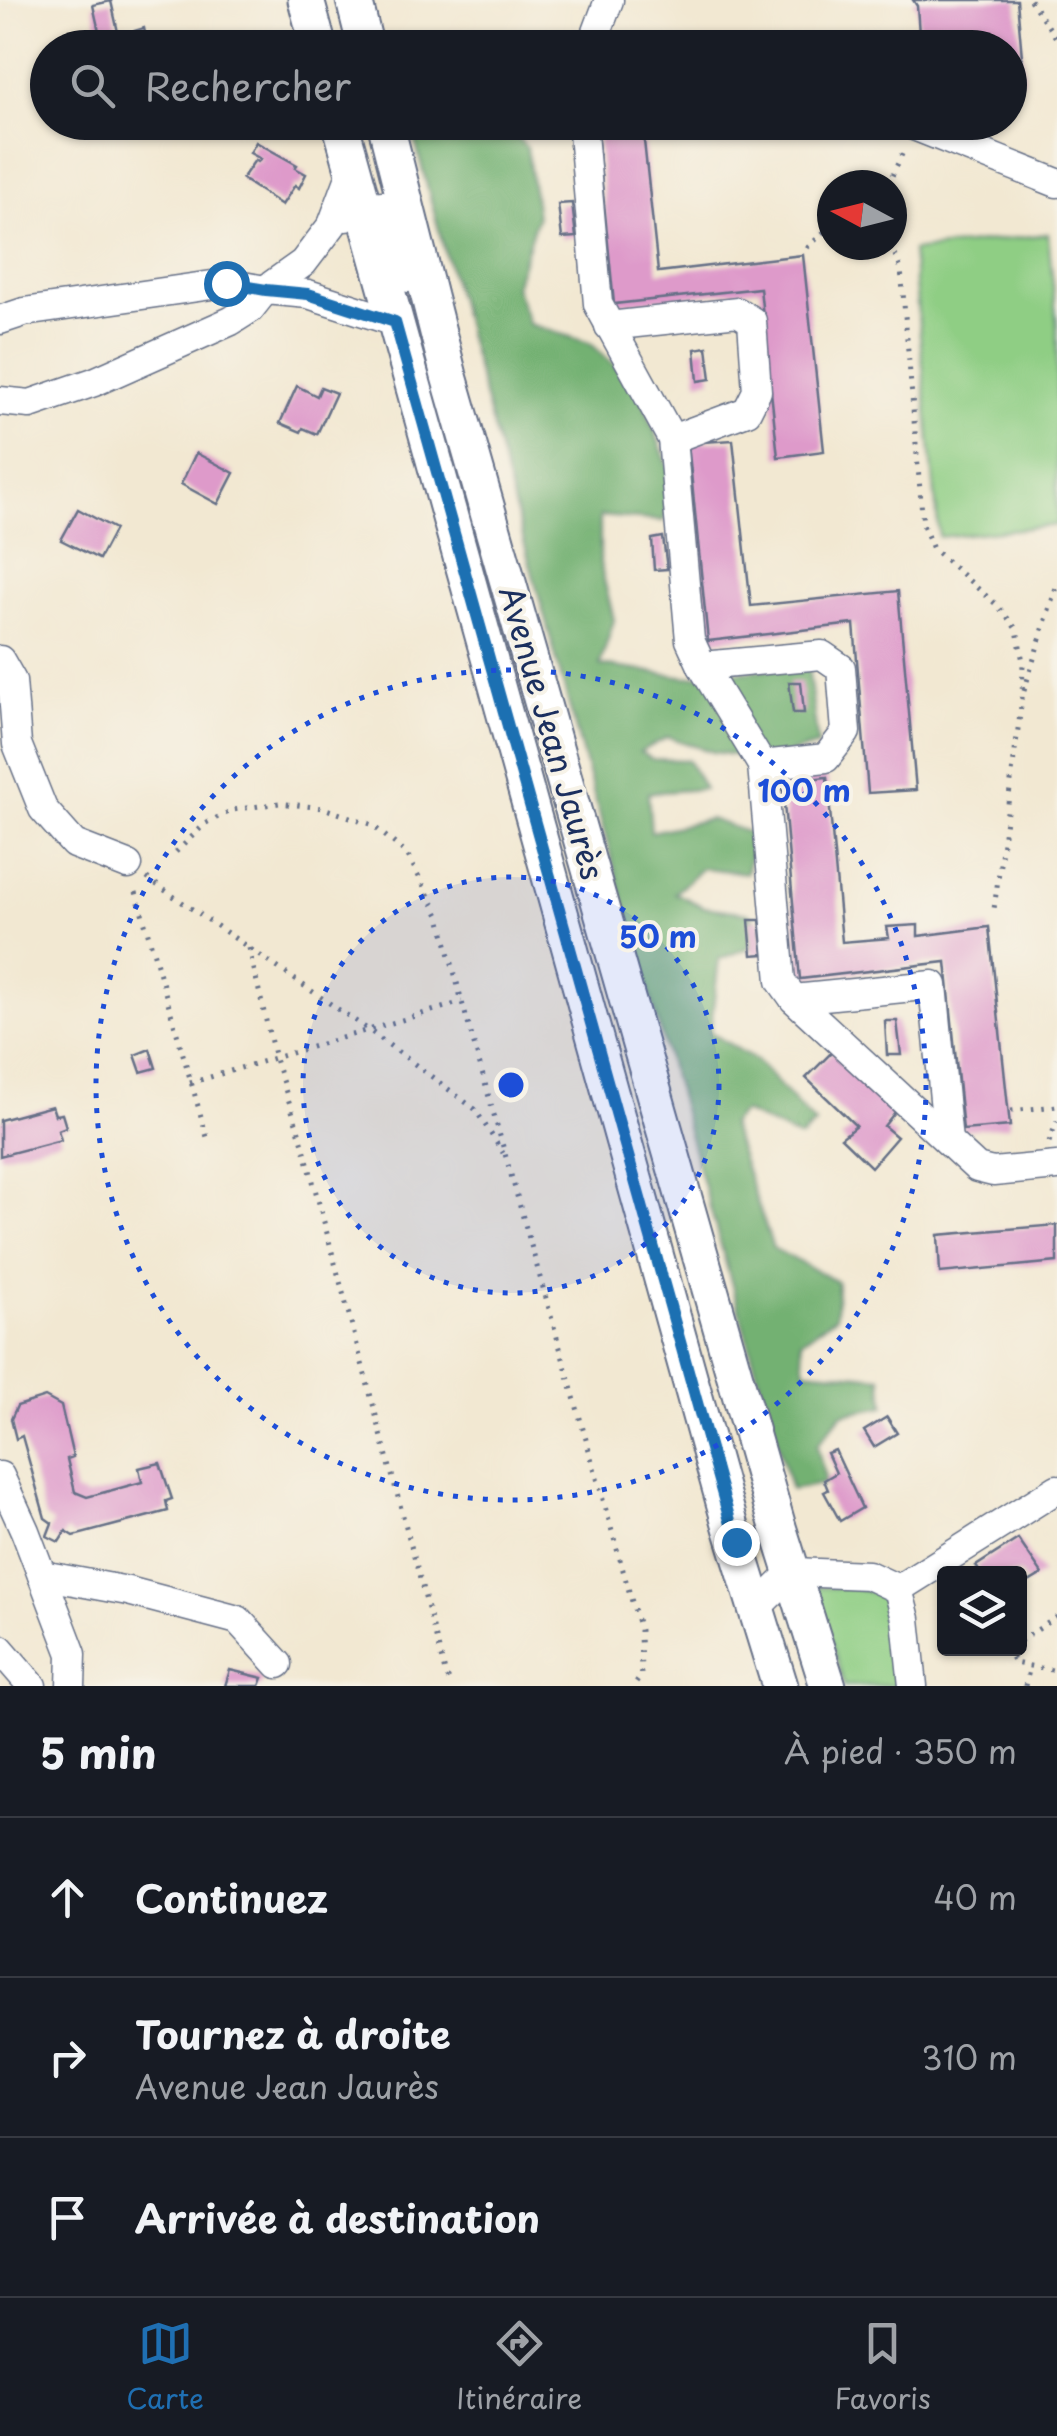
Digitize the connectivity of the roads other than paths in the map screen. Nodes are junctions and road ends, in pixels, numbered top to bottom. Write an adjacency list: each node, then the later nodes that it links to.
1 (306, 0): 4 (main road)
2 (354, 0): 5 (main road)
3 (609, 0): 6 (lane)
4 (314, 30)
5 (362, 30)
6 (598, 30)
7 (345, 140): 11 (main road, Avenue Jean Jaurès)
8 (388, 140): 15 (main road, Avenue Jean Jaurès)
9 (579, 140): 21 (lane)
10 (948, 140): 12 (lane)
11 (353, 170): 13 (main road, Avenue Jean Jaurès); 14 (lane)
12 (1057, 183)
13 (363, 207): 14 (lane); 15 (lane); 16 (main road, Avenue Jean Jaurès)
14 (332, 225): 17 (lane)
15 (404, 230): 16 (lane); 33 (main road, Avenue Jean Jaurès)
16 (383, 279): 18 (lane); 20 (main road, Avenue Jean Jaurès)
17 (266, 290): 18 (lane); 19 (lane); 22 (lane)
18 (347, 306): 20 (lane)
19 (0, 320)
20 (395, 322): 36 (main road, Avenue Jean Jaurès)
21 (608, 326): 23 (lane); 23 (lane)
22 (0, 402)
23 (672, 439): 25 (lane)
24 (0, 660): 27 (lane)
25 (702, 666): 26 (lane); 26 (lane)
26 (762, 765): 28 (lane)
27 (128, 865)
28 (794, 999): 29 (lane); 29 (lane)
29 (948, 1141): 30 (lane)
30 (1057, 1166)
31 (0, 1476): 34 (lane)
32 (1057, 1489): 35 (lane)
33 (793, 1572): 35 (lane); 36 (lane); 42 (main road, Avenue Jean Jaurès)
34 (42, 1575): 38 (lane); 41 (lane)
35 (898, 1589): 43 (lane)
36 (755, 1609): 39 (main road, Avenue Jean Jaurès)
37 (0, 1649): 40 (lane)
38 (278, 1664)
39 (772, 1682)
40 (32, 1686)
41 (72, 1686)
42 (828, 1686)
43 (912, 1686)

